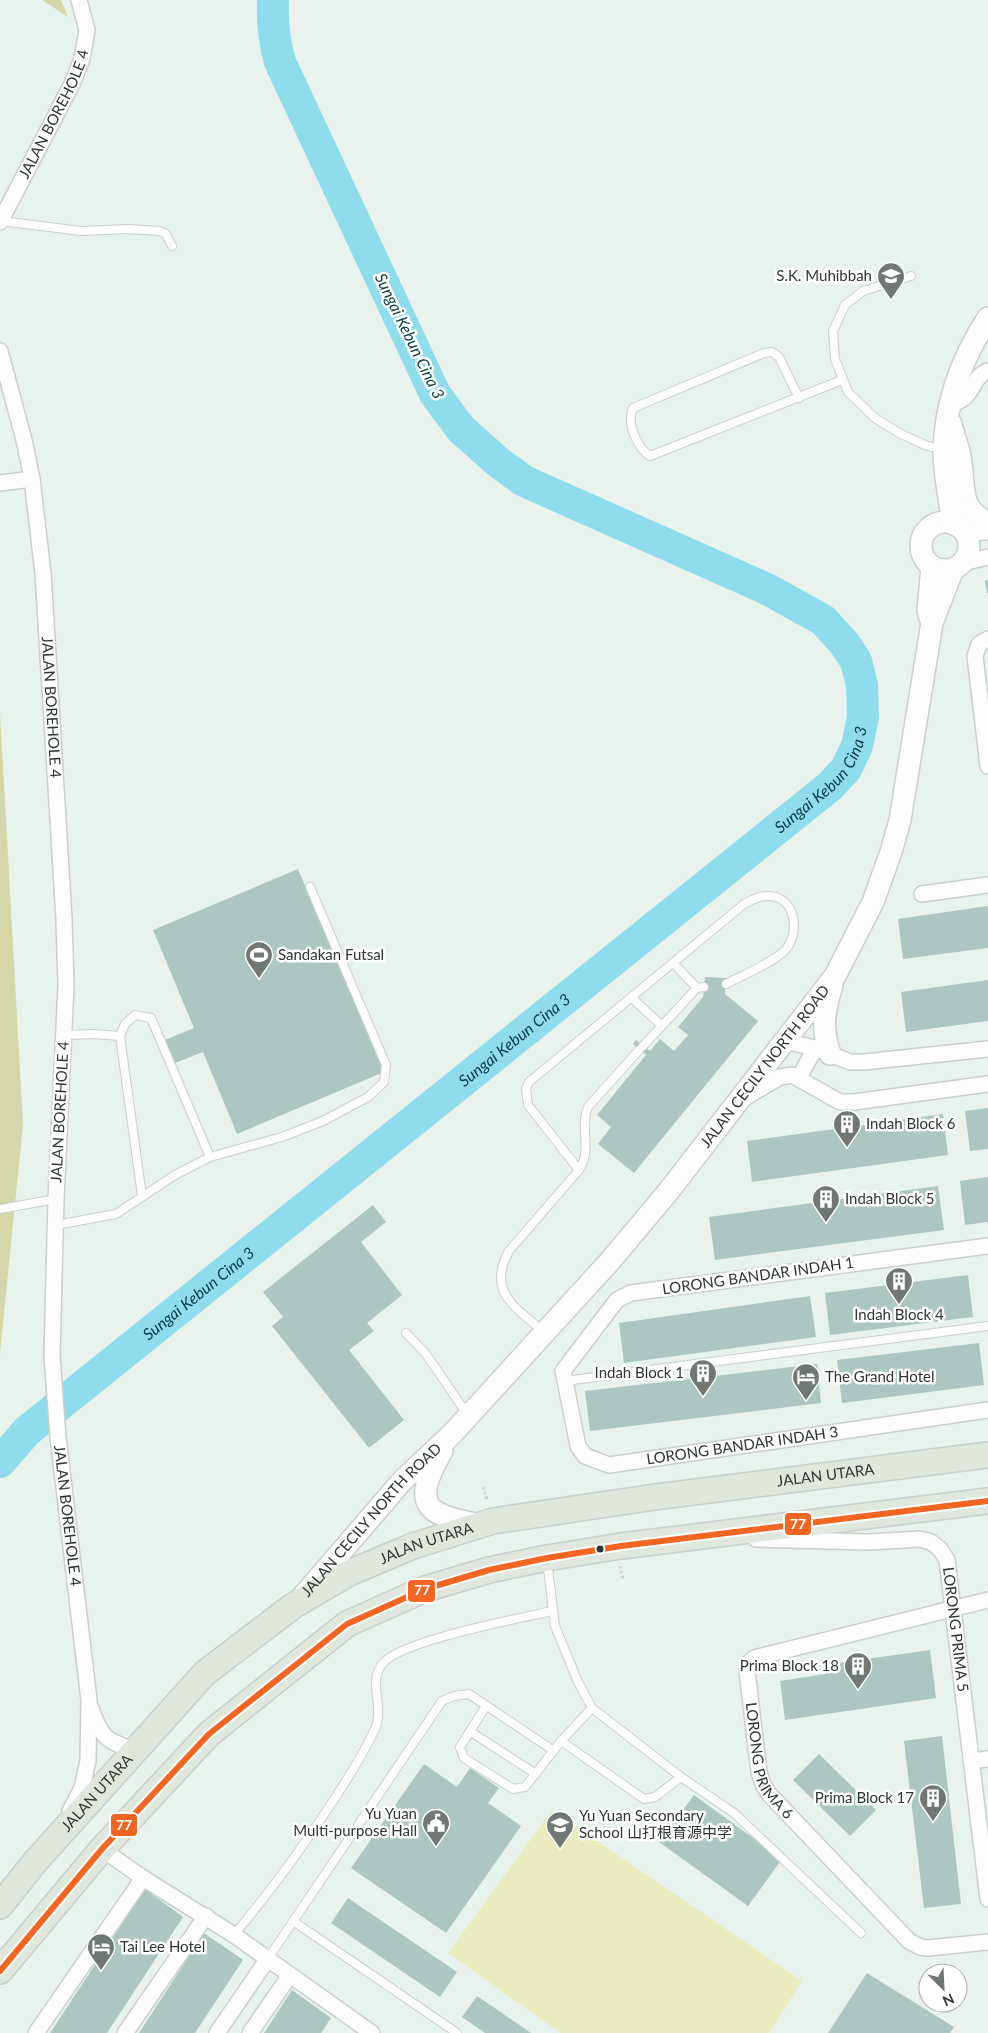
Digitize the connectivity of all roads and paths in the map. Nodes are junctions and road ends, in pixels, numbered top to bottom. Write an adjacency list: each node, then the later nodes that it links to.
1 (79, 0): 2 (street, JALAN BOREHOLE 4)
2 (0, 222): 3 (lane)
3 (172, 246)
4 (911, 276): 8 (lane)
5 (988, 318): 10 (main road)
6 (0, 351): 12 (street, JALAN BOREHOLE 4)
7 (988, 371): 10 (street)
8 (842, 380): 9 (lane); 11 (lane)
9 (800, 398): 9 (lane)
10 (949, 410): 11 (main road); 14 (main road)
11 (944, 453): 15 (main road); 16 (main road)
12 (32, 479): 13 (street); 32 (street, JALAN BOREHOLE 4)
13 (0, 483)
14 (988, 524)
15 (932, 526): 16 (main road); 19 (main road)
16 (959, 528): 17 (street); 20 (main road)
17 (988, 532)
18 (988, 557): 20 (street)
19 (932, 566): 20 (main road); 21 (main road, JALAN CECILY NORTH ROAD)
20 (958, 566): 21 (main road, JALAN CECILY NORTH ROAD)
21 (932, 623): 28 (main road, JALAN CECILY NORTH ROAD)
22 (988, 639): 23 (street)
23 (988, 766)
24 (988, 885): 26 (street)
25 (310, 887): 40 (lane)
26 (922, 894)
27 (673, 963): 29 (lane); 30 (lane); 31 (lane)
28 (835, 976): 34 (main road, JALAN CECILY NORTH ROAD); 36 (main road)
29 (726, 984)
30 (632, 998): 31 (lane); 41 (lane)
31 (662, 1026): 41 (lane)
32 (64, 1036): 33 (lane); 43 (street, JALAN BOREHOLE 4)
33 (120, 1036): 40 (lane); 42 (lane)
34 (784, 1041): 36 (street); 39 (main road, JALAN CECILY NORTH ROAD)
35 (988, 1049): 36 (street)
36 (822, 1051): 37 (street)
37 (799, 1078): 38 (street); 39 (street)
38 (988, 1084)
39 (735, 1105): 48 (main road, JALAN CECILY NORTH ROAD)
40 (210, 1157): 42 (lane)
41 (579, 1170): 48 (lane)
42 (142, 1196): 45 (lane)
43 (56, 1199): 44 (lane); 45 (street, JALAN BOREHOLE 4)
44 (0, 1209)
45 (56, 1225): 63 (street, JALAN BOREHOLE 4)
46 (988, 1246): 50 (street, LORONG BANDAR INDAH 1)
47 (988, 1326): 50 (lane)
48 (544, 1332): 52 (main road, JALAN CECILY NORTH ROAD)
49 (406, 1333): 52 (lane)
50 (564, 1376): 51 (street, LORONG BANDAR INDAH 3)
51 (988, 1410)
52 (469, 1415): 53 (main road, JALAN CECILY NORTH ROAD)
53 (452, 1434): 56 (main road, JALAN CECILY NORTH ROAD); 60 (main road, JALAN CECILY NORTH ROAD)
54 (988, 1455): 56 (highway, JALAN UTARA)
55 (988, 1501): 57 (highway)
56 (482, 1525): 60 (highway, JALAN UTARA)
57 (695, 1537): 58 (highway); 61 (street, LORONG PRIMA 5)
58 (547, 1558): 62 (lane); 74 (highway)
59 (988, 1600): 61 (street, LORONG PRIMA 6)
60 (293, 1606): 68 (highway, JALAN UTARA)
61 (953, 1609): 71 (street, LORONG PRIMA 5); 83 (street, LORONG PRIMA 6)
62 (552, 1611): 65 (lane); 82 (lane)
63 (89, 1700): 68 (street); 75 (street, JALAN BOREHOLE 4)
64 (486, 1706): 66 (lane); 69 (lane); 80 (lane)
65 (592, 1708): 67 (lane); 73 (lane)
66 (471, 1732): 72 (lane); 72 (lane)
67 (561, 1741): 69 (lane); 73 (lane)
68 (136, 1750): 75 (highway, JALAN UTARA)
69 (554, 1750): 72 (lane)
70 (988, 1759): 71 (street)
71 (971, 1761): 77 (street, LORONG PRIMA 5)
72 (536, 1774)
73 (681, 1777): 81 (lane)
74 (102, 1849): 76 (street); 85 (highway)
75 (35, 1862): 78 (highway, JALAN UTARA)
76 (143, 1878): 79 (street); 88 (street)
77 (988, 1899)
78 (0, 1906)
79 (206, 1916): 82 (street); 89 (street)
80 (293, 1921): 84 (lane); 93 (lane)
81 (861, 1933)
82 (234, 1935): 84 (street)
83 (988, 1942)
84 (267, 1960): 86 (street); 90 (street)
85 (0, 1971)
86 (290, 1975): 87 (street); 91 (street)
87 (350, 2027): 92 (street)
88 (36, 2033)
89 (125, 2033)
90 (217, 2033)
91 (250, 2033)
92 (372, 2033)
93 (457, 2033)

